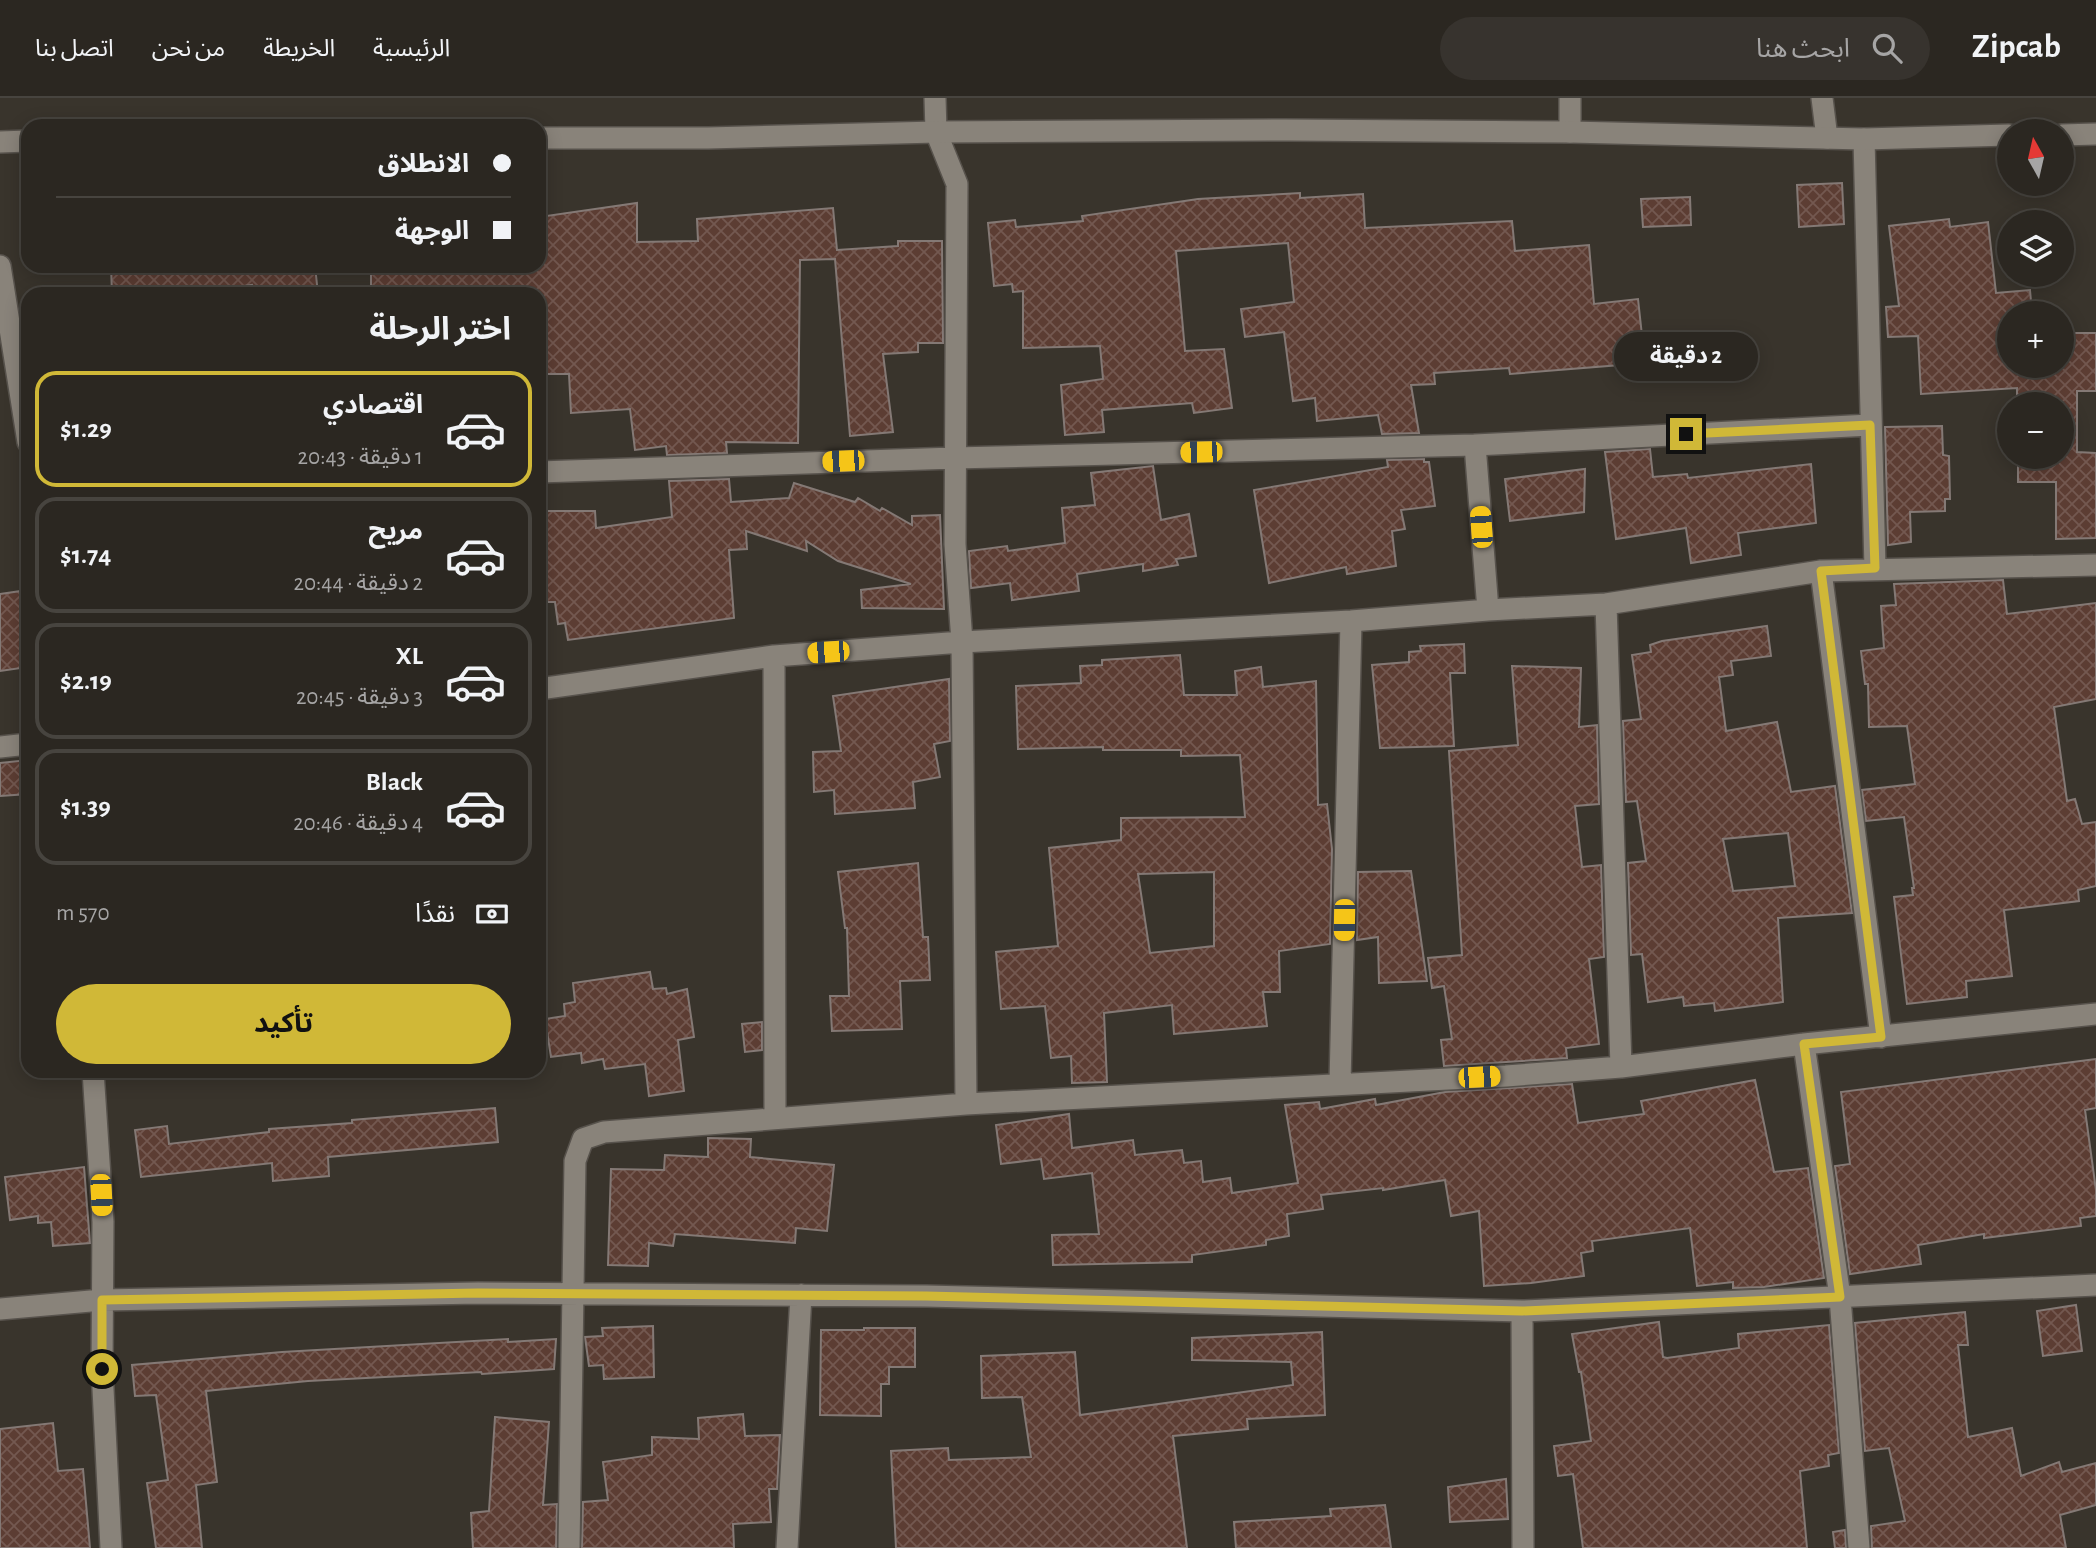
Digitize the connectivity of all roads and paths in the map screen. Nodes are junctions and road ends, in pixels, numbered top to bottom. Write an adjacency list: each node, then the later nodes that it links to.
1 (935, 98): 4 (street)
2 (1570, 98): 5 (street)
3 (1822, 98): 10 (street)
4 (936, 132): 5 (street); 9 (street); 19 (street)
5 (1570, 132): 10 (street)
6 (2096, 134): 8 (street)
7 (1997, 135): 11 (street)
8 (2074, 135)
9 (546, 138)
10 (1827, 138): 11 (street)
11 (1864, 139): 17 (street)
12 (21, 141): 13 (street)
13 (0, 142)
14 (0, 266): 15 (street)
15 (6, 344): 16 (street)
16 (21, 411)
17 (1870, 425): 18 (street); 22 (street)
18 (1475, 444): 19 (street); 25 (street)
19 (954, 458): 20 (street); 27 (street)
20 (546, 472)
21 (2096, 565): 22 (street)
22 (1875, 568): 23 (street)
23 (1821, 571): 24 (street); 33 (street)
24 (1606, 604): 25 (street); 35 (street)
25 (1488, 610): 26 (street)
26 (1351, 621): 27 (street); 37 (street)
27 (962, 642): 28 (street); 38 (street)
28 (775, 656): 29 (street); 39 (street)
29 (546, 688)
30 (21, 745): 31 (street)
31 (0, 747)
32 (2096, 1014): 33 (street)
33 (1881, 1037): 34 (street)
34 (1804, 1044): 35 (street); 43 (street)
35 (1621, 1067): 37 (street)
36 (93, 1078): 44 (street)
37 (1340, 1083): 38 (street)
38 (966, 1104): 39 (street)
39 (775, 1118): 41 (street)
40 (2096, 1285): 43 (street)
41 (575, 1294): 42 (street); 44 (street); 48 (street)
42 (800, 1295): 46 (street); 49 (street)
43 (1840, 1297): 46 (street); 51 (street)
44 (102, 1300): 45 (street); 47 (street)
45 (0, 1309)
46 (1522, 1311): 50 (street)
47 (111, 1548)
48 (569, 1548)
49 (787, 1548)
50 (1523, 1548)
51 (1859, 1548)

